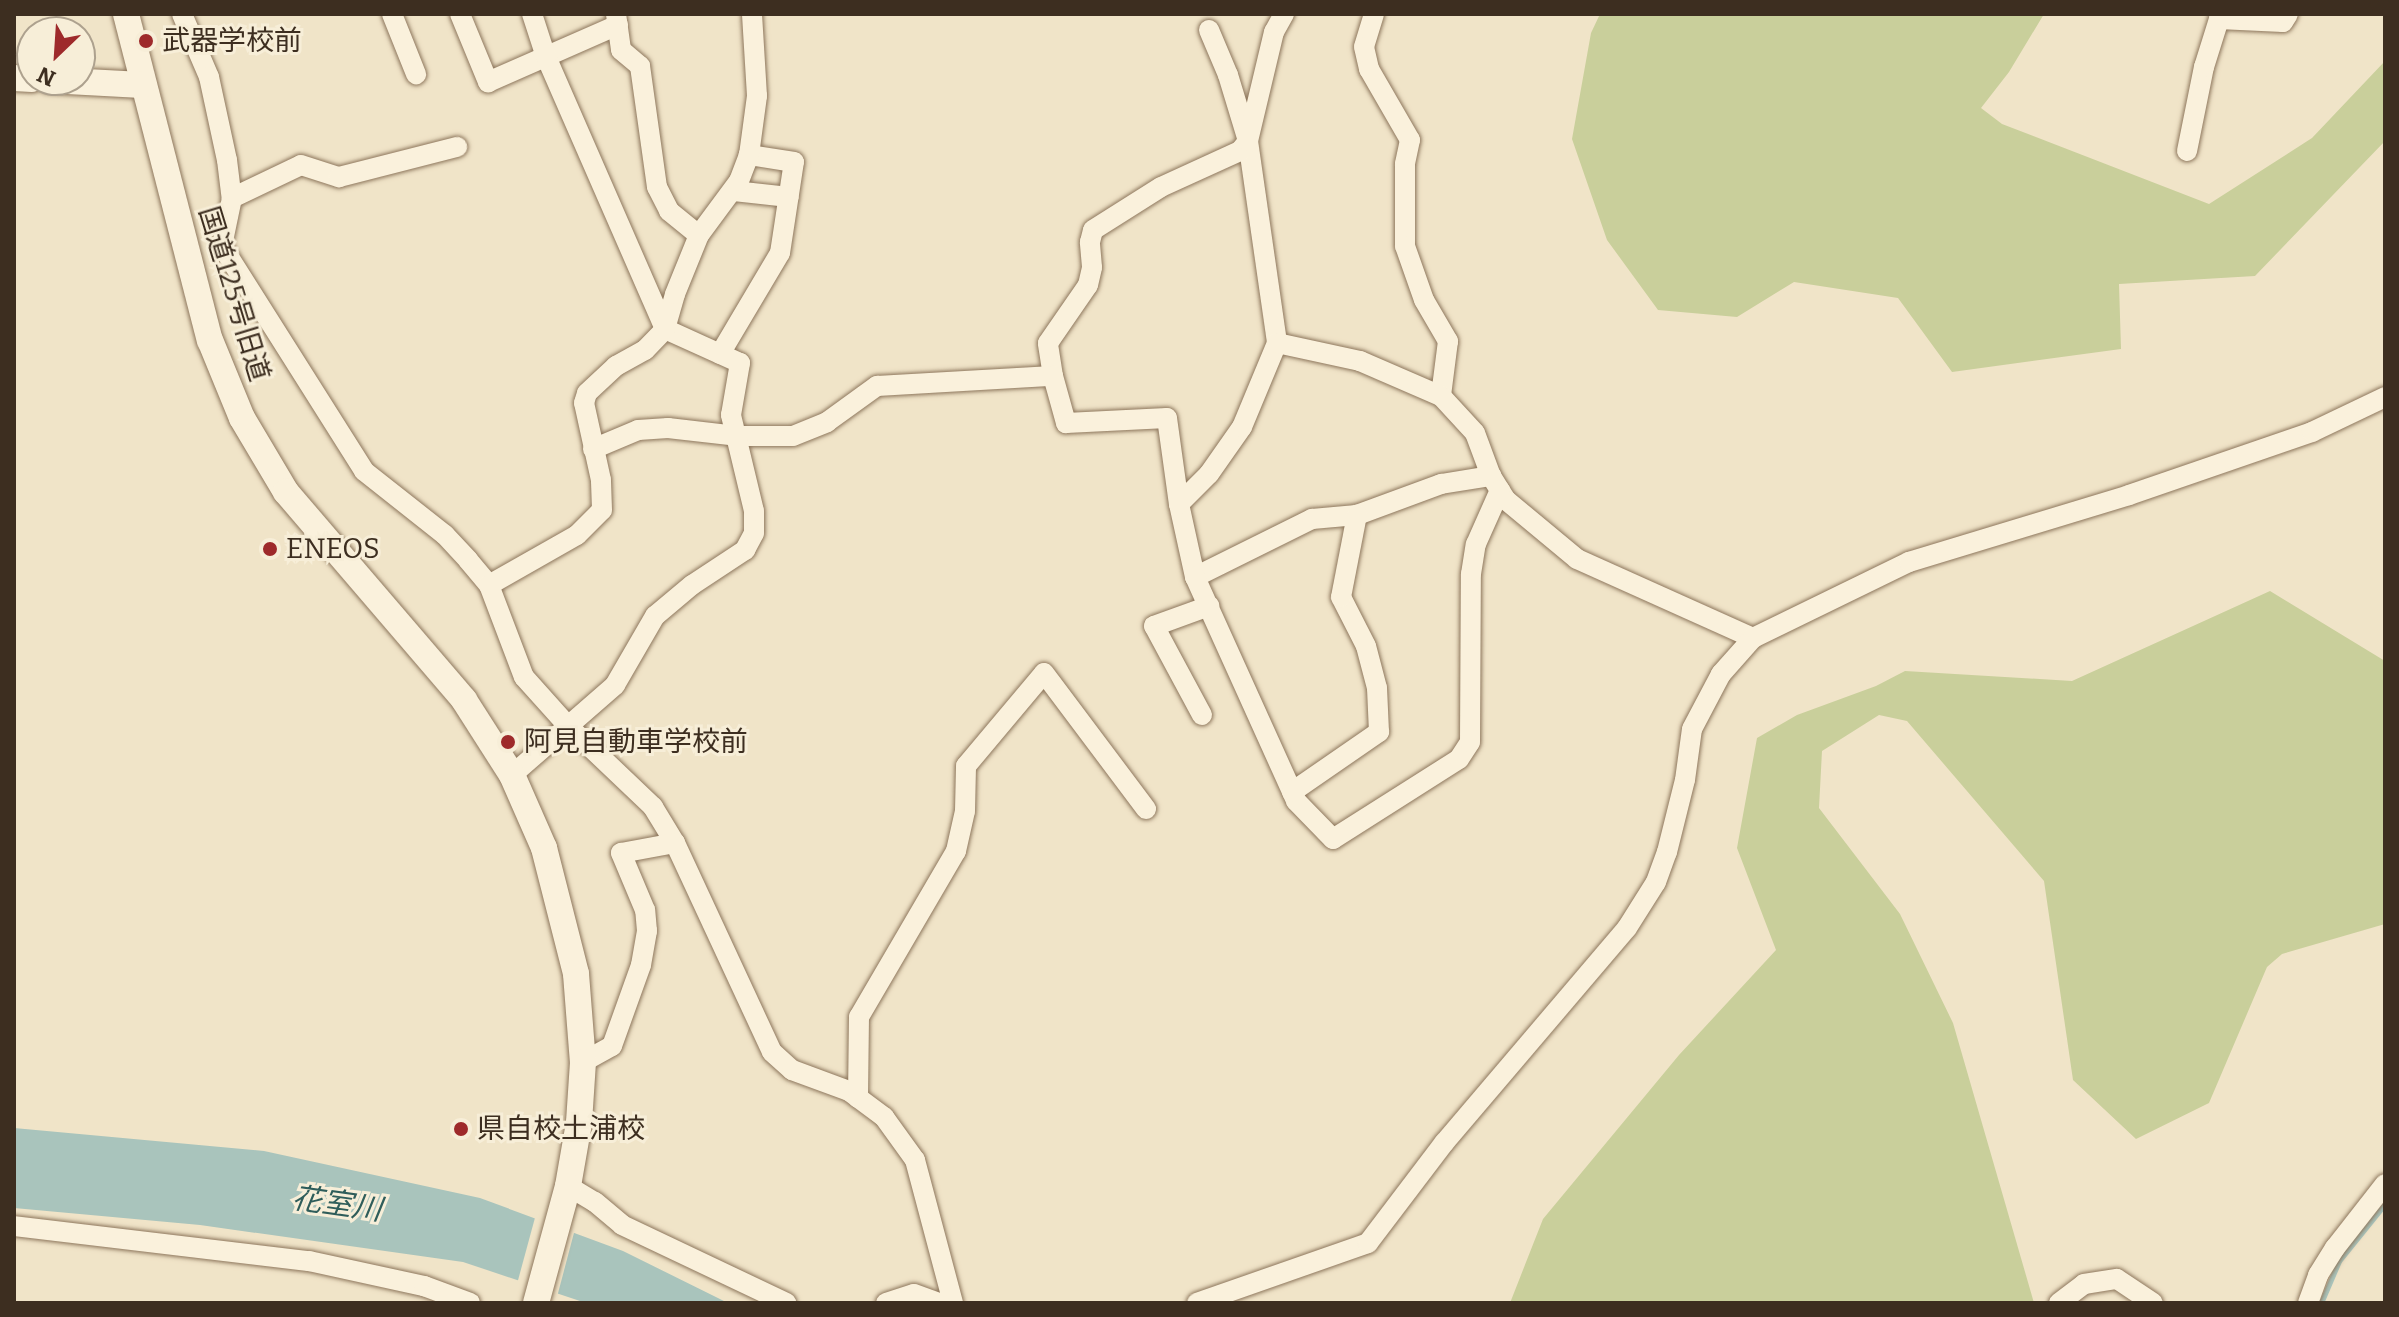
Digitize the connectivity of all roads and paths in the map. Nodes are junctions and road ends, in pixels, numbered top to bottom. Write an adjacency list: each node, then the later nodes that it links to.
1 (126, 14): 16 (street, 国道125号旧道)
2 (182, 14): 23 (street)
3 (392, 14): 14 (street)
4 (460, 14): 13 (street)
5 (532, 14): 13 (street)
6 (752, 14): 20 (street)
7 (1284, 14): 17 (street)
8 (1374, 14): 31 (street)
9 (2288, 14): 10 (street)
10 (2218, 16): 19 (street)
11 (617, 20): 13 (street); 24 (street)
12 (1209, 30): 17 (street)
13 (546, 57): 27 (street)
14 (416, 74)
15 (96, 83): 16 (street)
16 (142, 85): 26 (street, 国道125号旧道)
17 (1248, 141): 28 (street); 30 (street)
18 (457, 147): 23 (street)
19 (2187, 151)
20 (749, 155): 21 (street); 22 (street)
21 (734, 191): 22 (street); 24 (street)
22 (789, 197): 29 (street)
23 (232, 198): 25 (street)
24 (699, 235): 27 (street)
25 (222, 246): 26 (street); 39 (street)
26 (189, 265): 44 (street, 国道125号旧道)
27 (665, 329): 29 (street); 34 (street)
28 (1277, 343): 31 (street); 36 (street)
29 (720, 354): 33 (street)
30 (1053, 376): 33 (street); 36 (street)
31 (1441, 396): 35 (street)
32 (2385, 397): 41 (street)
33 (737, 436): 34 (street); 43 (street)
34 (593, 449): 39 (street)
35 (1496, 483): 37 (street); 41 (street); 45 (street)
36 (1179, 504): 38 (street)
37 (1357, 515): 38 (street); 45 (street)
38 (1195, 577): 40 (street)
39 (489, 585): 43 (street)
40 (1209, 606): 42 (street); 45 (street)
41 (1753, 638): 59 (street)
42 (1202, 715)
43 (567, 725): 44 (street); 47 (street)
44 (512, 775): 48 (street, 国道125号旧道)
45 (1292, 792)
46 (1146, 809): 49 (street)
47 (675, 843): 48 (street); 49 (street)
48 (583, 1062): 51 (street, 国道125号旧道)
49 (858, 1098): 58 (street)
50 (2385, 1184): 62 (street)
51 (565, 1198): 54 (street, 国道125号旧道); 55 (street)
52 (14, 1226): 53 (street)
53 (470, 1303)
54 (536, 1303)
55 (786, 1303)
56 (886, 1303): 57 (street)
57 (939, 1303)
58 (953, 1303)
59 (1197, 1303)
60 (2059, 1303): 61 (street)
61 (2153, 1303)
62 (2308, 1303)

